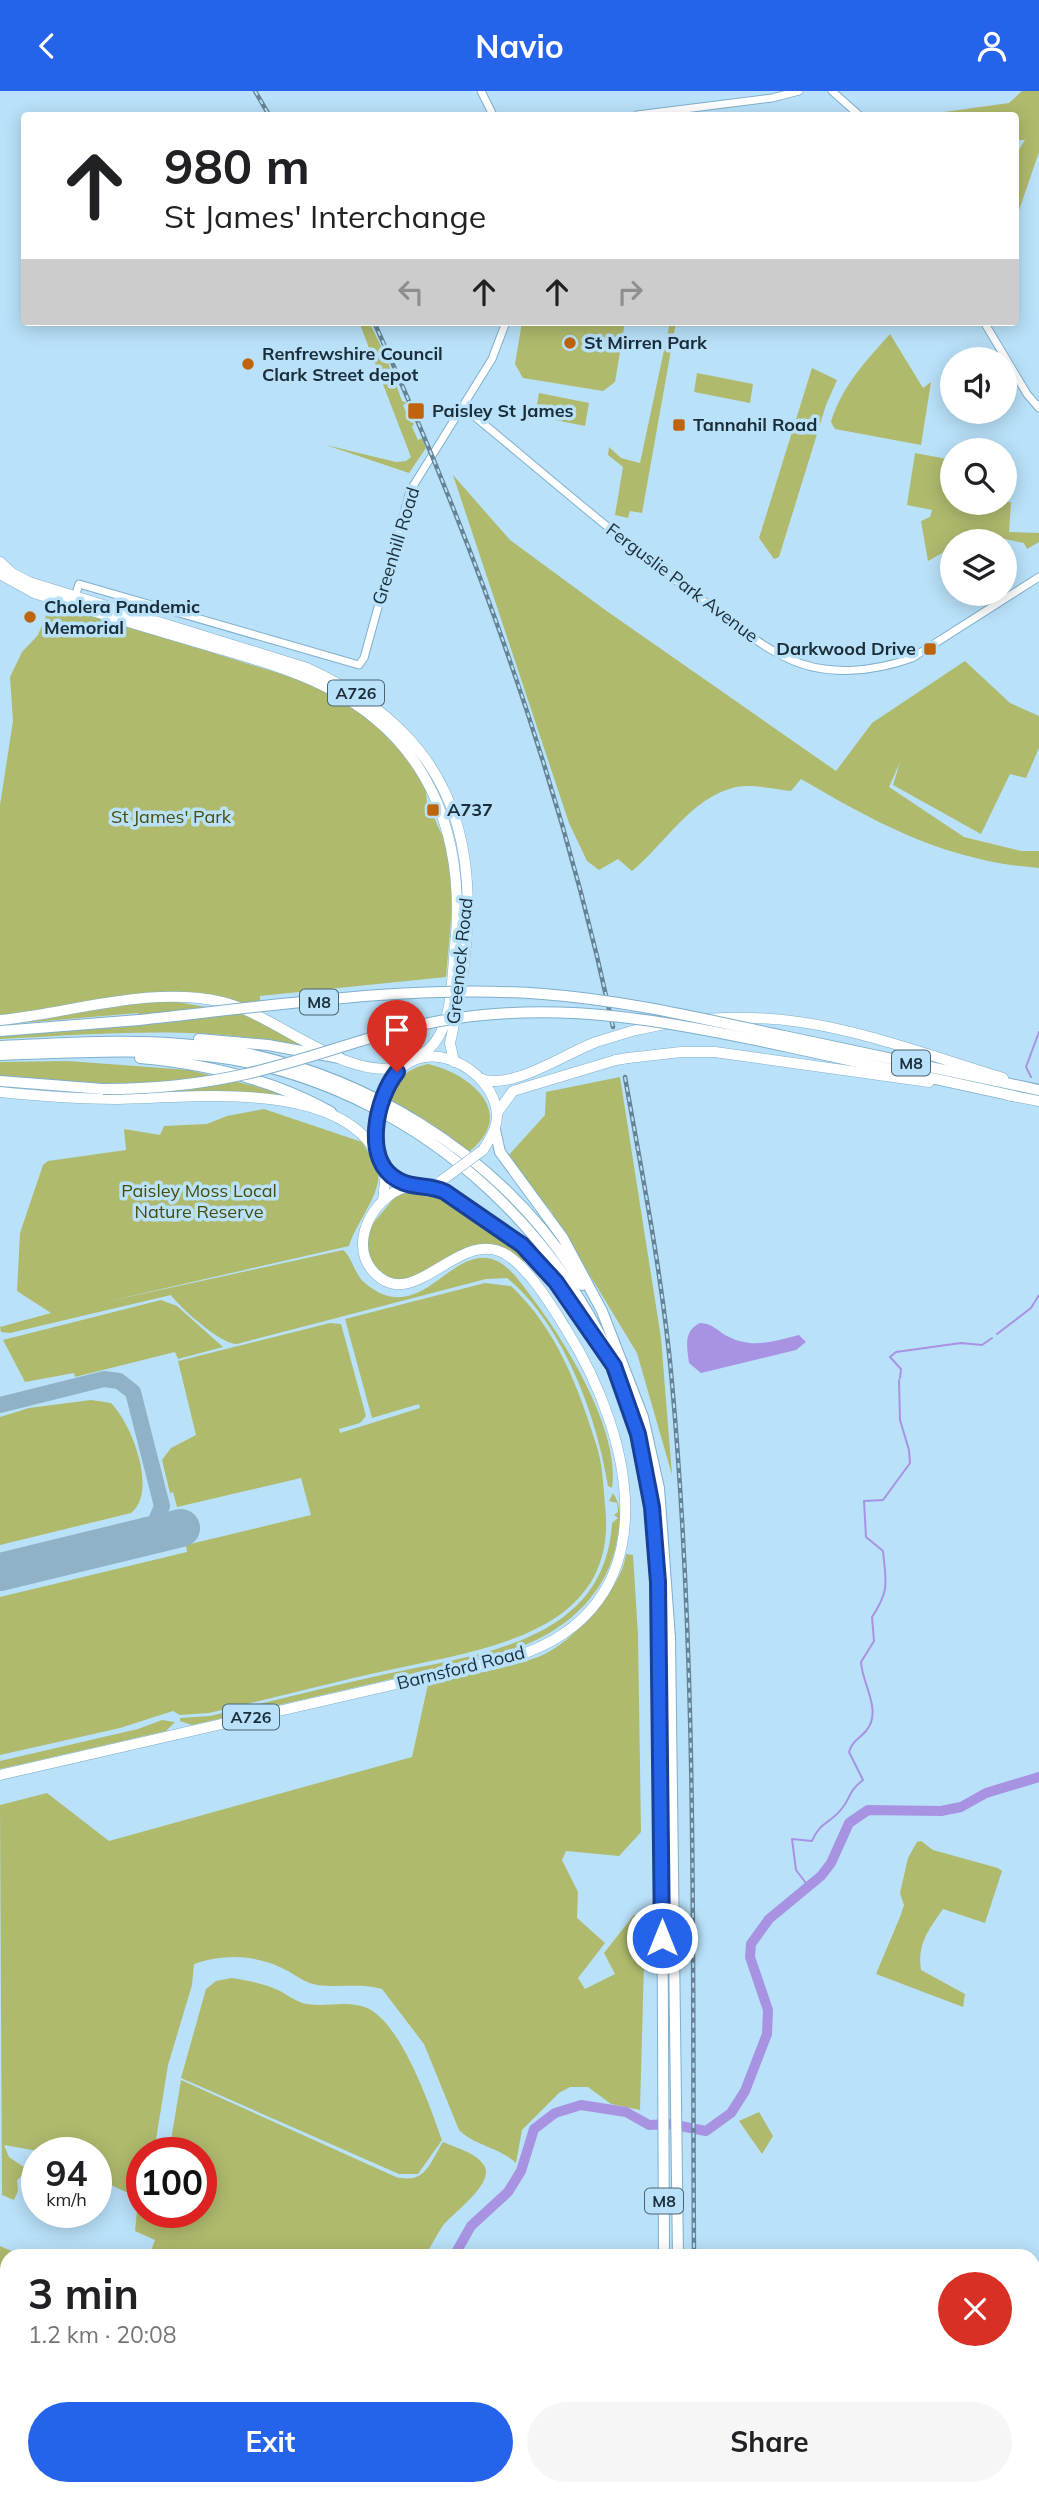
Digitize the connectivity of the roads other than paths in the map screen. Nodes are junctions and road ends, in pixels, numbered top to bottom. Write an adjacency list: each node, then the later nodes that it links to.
1 (481, 91): 4 (street)
2 (834, 91): 6 (street)
3 (796, 92): 5 (street)
4 (492, 112)
5 (664, 112)
6 (856, 112)
7 (504, 326): 9 (street, Greenhill Road)
8 (986, 326): 10 (street)
9 (462, 406): 13 (street, Ferguslie Park Avenue); 14 (street, Greenhill Road)
10 (1039, 408)
11 (0, 562): 14 (main road, Greenock Road / A726)
12 (0, 574): 14 (main road, Greenock Road / A726)
13 (1039, 576)
14 (74, 600): 20 (main road, Greenock Road / A726); 22 (main road, Greenock Road / A726)
15 (0, 1020): 21 (main road)
16 (0, 1031): 18 (highway, M8, bridge)
17 (88, 1041): 19 (highway, M8); 21 (highway, M8); 38 (highway, M8)
18 (784, 1041): 25 (highway, M8, bridge); 26 (highway, M8); 28 (highway, M8)
19 (0, 1052): 30 (highway); 39 (highway, M8)
20 (418, 1056): 22 (main road); 23 (main road, A726)
21 (340, 1058): 23 (main road)
22 (454, 1062): 24 (main road)
23 (401, 1066): 33 (main road, A726, bridge)
24 (478, 1078): 26 (main road, bridge); 31 (main road)
25 (0, 1081)
26 (1039, 1089)
27 (0, 1092): 30 (main road)
28 (1014, 1096): 29 (main road); 31 (main road, bridge)
29 (1039, 1101)
30 (331, 1112): 33 (main road)
31 (497, 1113): 32 (main road)
32 (495, 1130): 35 (main road, bridge); 38 (highway, M8)
33 (376, 1151): 34 (main road, A726)
34 (386, 1172): 36 (main road); 37 (main road, Barnsford Road / A726)
35 (427, 1185): 36 (main road); 39 (highway, M8)
36 (413, 1186): 37 (main road)
37 (382, 1201): 40 (main road, Barnsford Road / A726)
38 (617, 1348): 42 (highway, M8)
39 (614, 1366): 41 (highway, M8)
40 (0, 1775)
41 (664, 2249)
42 (678, 2249)

